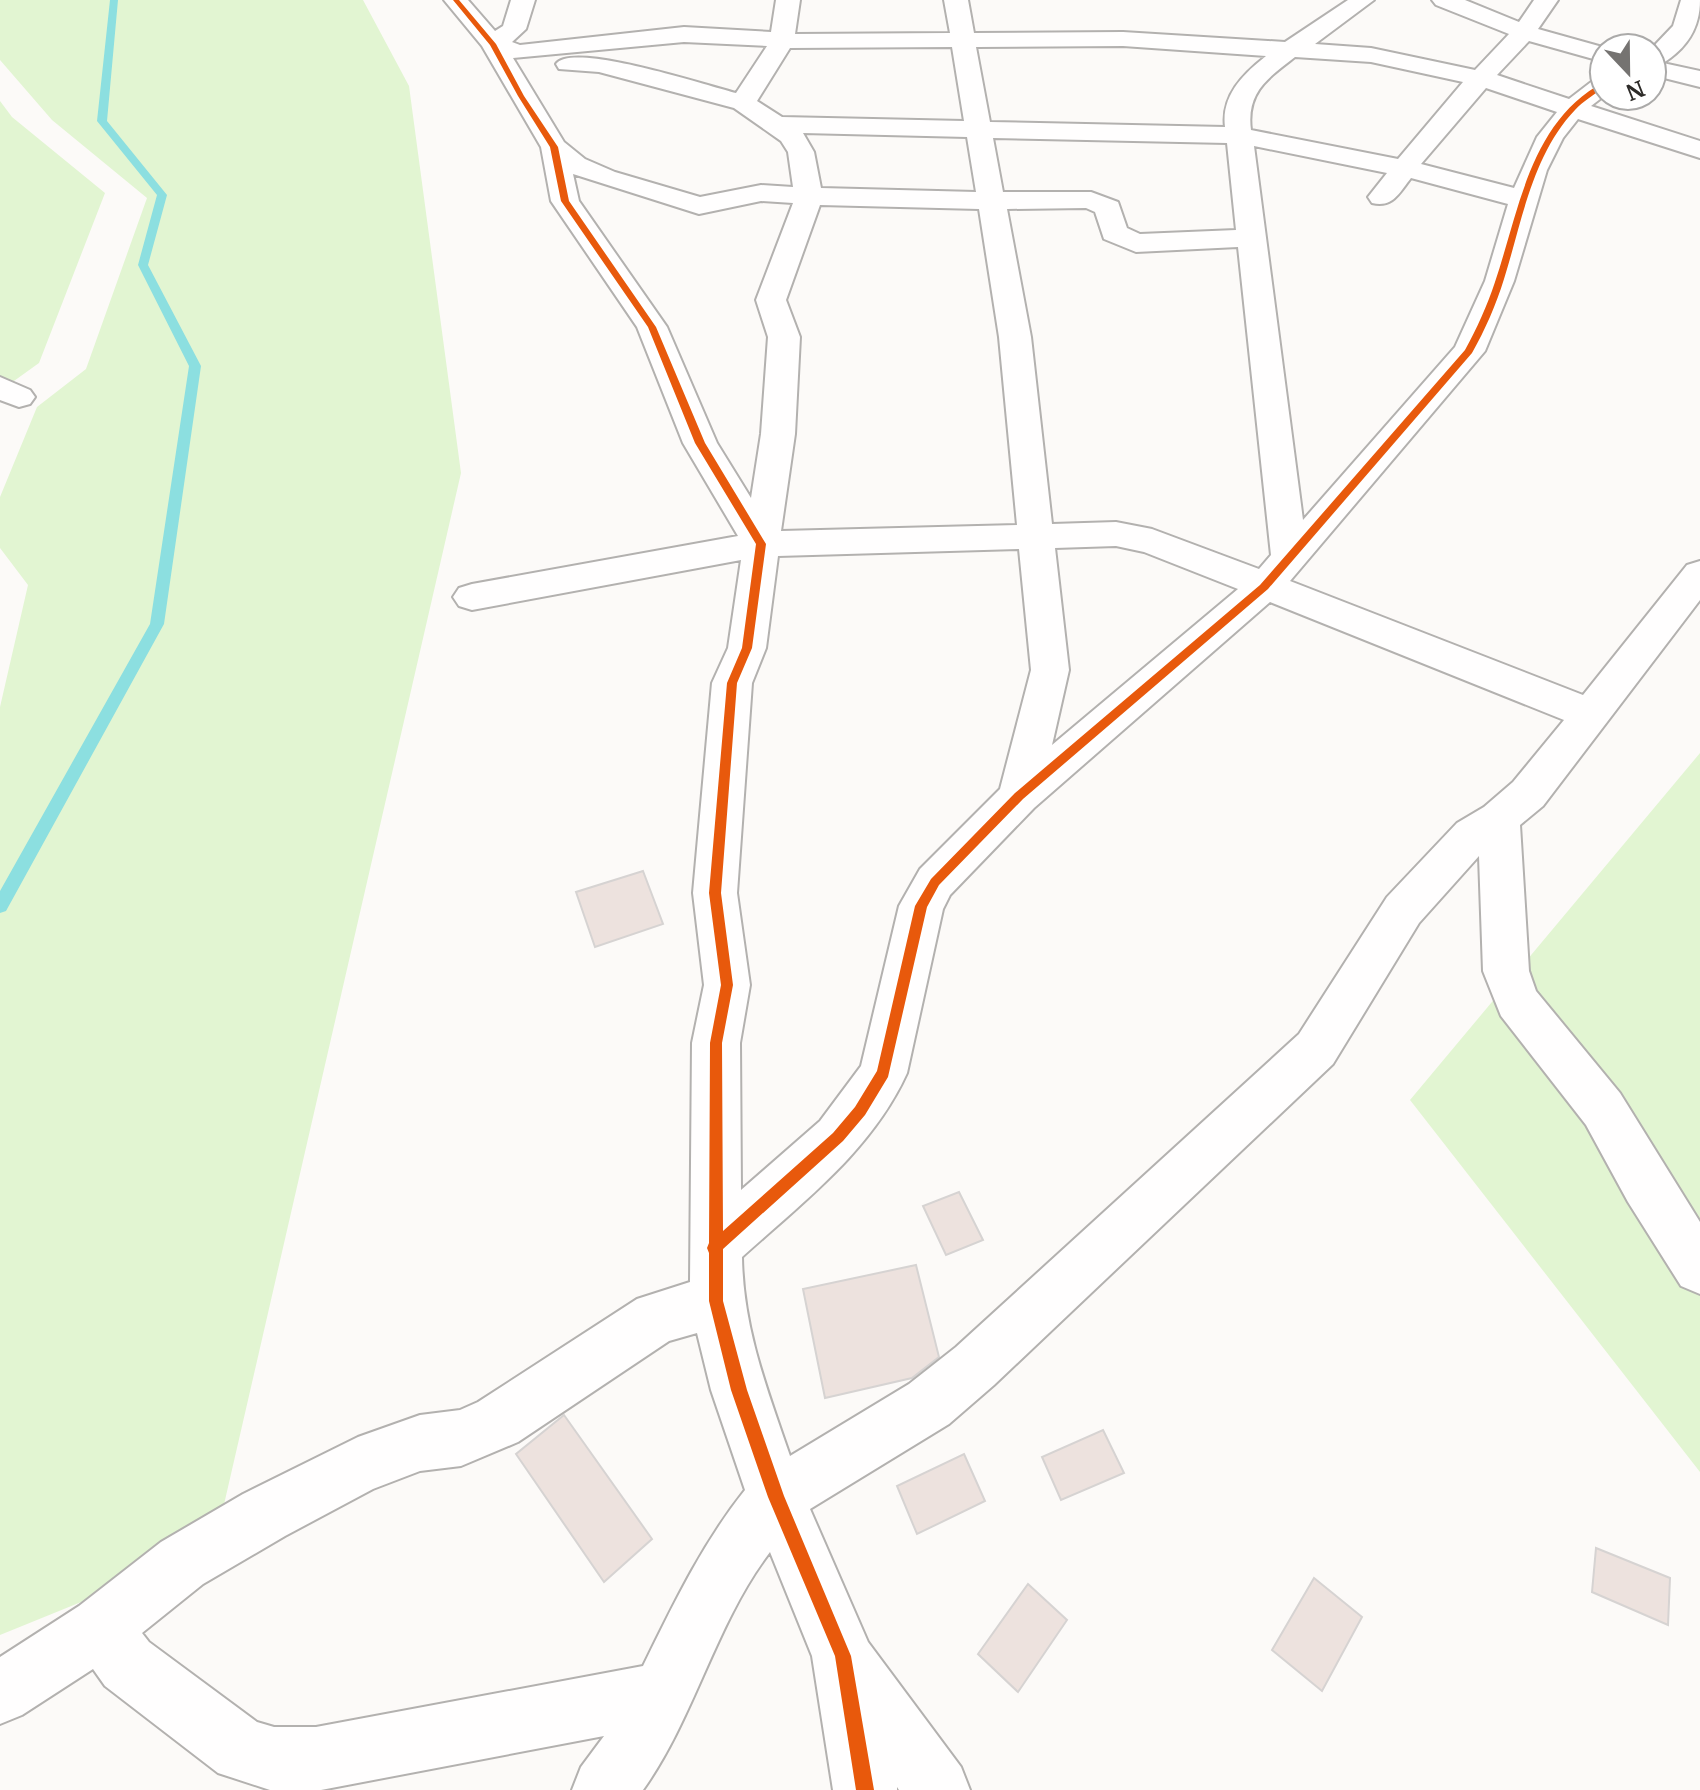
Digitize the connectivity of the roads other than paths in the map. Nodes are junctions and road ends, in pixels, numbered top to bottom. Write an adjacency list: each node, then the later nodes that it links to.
1 (456, 0): 13 (street)
2 (523, 0): 13 (street)
3 (788, 0): 11 (street)
4 (956, 0): 10 (street)
5 (1362, 0): 14 (street)
6 (1444, 0): 9 (street)
7 (1546, 0): 9 (street)
8 (1693, 0): 12 (street)
9 (1524, 32): 15 (street); 17 (street)
10 (961, 37): 11 (street); 14 (street); 23 (street)
11 (782, 41): 13 (street); 20 (street)
12 (1668, 47)
13 (506, 48): 20 (street); 25 (street)
14 (1292, 48): 17 (street); 24 (street)
15 (1588, 50)
16 (1668, 72): 18 (street)
17 (1483, 79): 21 (street); 27 (street)
18 (1700, 79)
19 (1588, 95): 21 (street)
20 (743, 103): 22 (street)
21 (1571, 107): 26 (street); 31 (street)
22 (778, 125): 23 (street); 29 (street)
23 (977, 130): 24 (street); 30 (street)
24 (1239, 135): 27 (street); 32 (street)
25 (554, 147): 29 (street); 34 (street)
26 (1700, 150)
27 (1404, 168): 28 (street); 31 (street)
28 (1382, 197)
29 (809, 198): 30 (street); 34 (street)
30 (989, 200): 32 (street); 33 (street)
31 (1525, 200): 35 (street)
32 (1252, 238): 35 (street)
33 (1036, 537): 34 (street); 35 (street); 39 (street)
34 (761, 544): 37 (street); 42 (street)
35 (1277, 574): 38 (street); 39 (street)
36 (1700, 574): 38 (street)
37 (472, 597)
38 (1590, 714): 40 (street)
39 (1019, 796): 42 (street)
40 (1499, 819): 41 (street); 43 (street)
41 (1700, 1268)
42 (715, 1275): 43 (street); 44 (street)
43 (776, 1497): 45 (street); 47 (street)
44 (101, 1628): 46 (street); 48 (street)
45 (843, 1656): 50 (street); 51 (street)
46 (0, 1693)
47 (662, 1694): 48 (street); 49 (street)
48 (310, 1775)
49 (604, 1790)
50 (865, 1790)
51 (938, 1790)

